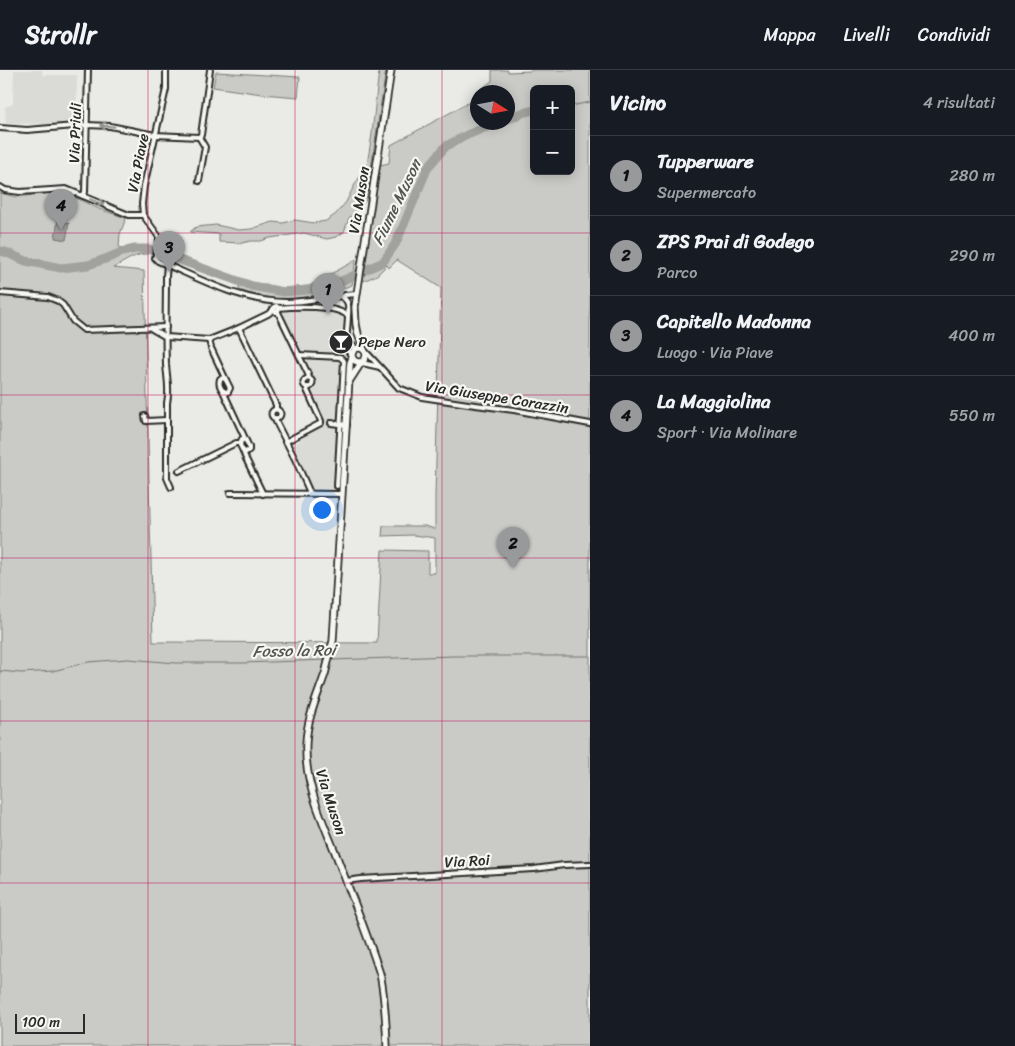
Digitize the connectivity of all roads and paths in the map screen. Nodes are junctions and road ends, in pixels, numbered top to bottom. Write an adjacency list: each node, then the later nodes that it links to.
1 (88, 70): 5 (street, Via Priuli)
2 (166, 70): 7 (street, Via Piave)
3 (210, 70): 8 (street)
4 (391, 70): 15 (main road, Via Muson)
5 (87, 124): 6 (street); 7 (street, one-way to 5); 11 (street, Via Priuli)
6 (0, 128)
7 (155, 135): 8 (street); 12 (street, Via Piave)
8 (199, 137): 9 (street)
9 (199, 181)
10 (0, 187): 11 (street)
11 (83, 196): 12 (street, one-way to 12)
12 (143, 215): 13 (street, Via Piave)
13 (168, 265): 16 (street); 19 (street)
14 (0, 293): 21 (street)
15 (357, 294): 16 (street); 22 (main road, Via Muson)
16 (342, 297): 18 (street)
17 (277, 310): 18 (street); 20 (street); 28 (street)
18 (348, 316): 24 (street)
19 (166, 328): 21 (street); 23 (street)
20 (239, 328): 25 (street); 43 (street)
21 (152, 329): 23 (street)
22 (358, 334): 26 (main road, Via Muson); 27 (main road, Via Muson)
23 (166, 337): 25 (street); 38 (street)
24 (347, 339): 26 (street); 29 (street)
25 (210, 340): 32 (street)
26 (356, 349): 27 (main road); 29 (main road, Via Muson)
27 (366, 352): 30 (main road, Via Muson); 31 (street, Via Giuseppe Corazzin)
28 (299, 355): 39 (street); 41 (street)
29 (352, 358): 30 (main road); 33 (main road, Via Muson)
30 (362, 363): 31 (street); 33 (main road, Via Muson)
31 (380, 367): 40 (street, Via Giuseppe Corazzin)
32 (224, 379): 34 (street); 35 (street)
33 (349, 382): 41 (main road, Via Muson)
34 (223, 391): 35 (street); 36 (street)
35 (228, 392): 36 (street)
36 (226, 398): 42 (street)
37 (145, 416): 38 (street)
38 (166, 420): 47 (street)
39 (322, 422): 41 (street); 43 (street)
40 (590, 424)
41 (343, 425): 45 (main road, Via Muson)
42 (243, 440): 44 (street); 50 (street)
43 (286, 442): 49 (street)
44 (179, 471)
45 (341, 471): 46 (street); 51 (main road, Via Muson)
46 (337, 486)
47 (171, 487)
48 (230, 493): 50 (street)
49 (310, 493): 50 (street); 51 (street)
50 (263, 494)
51 (343, 494): 53 (main road, Via Muson)
52 (590, 864): 53 (street, Via Roi)
53 (346, 881): 54 (main road, Via Muson)
54 (387, 1046)

